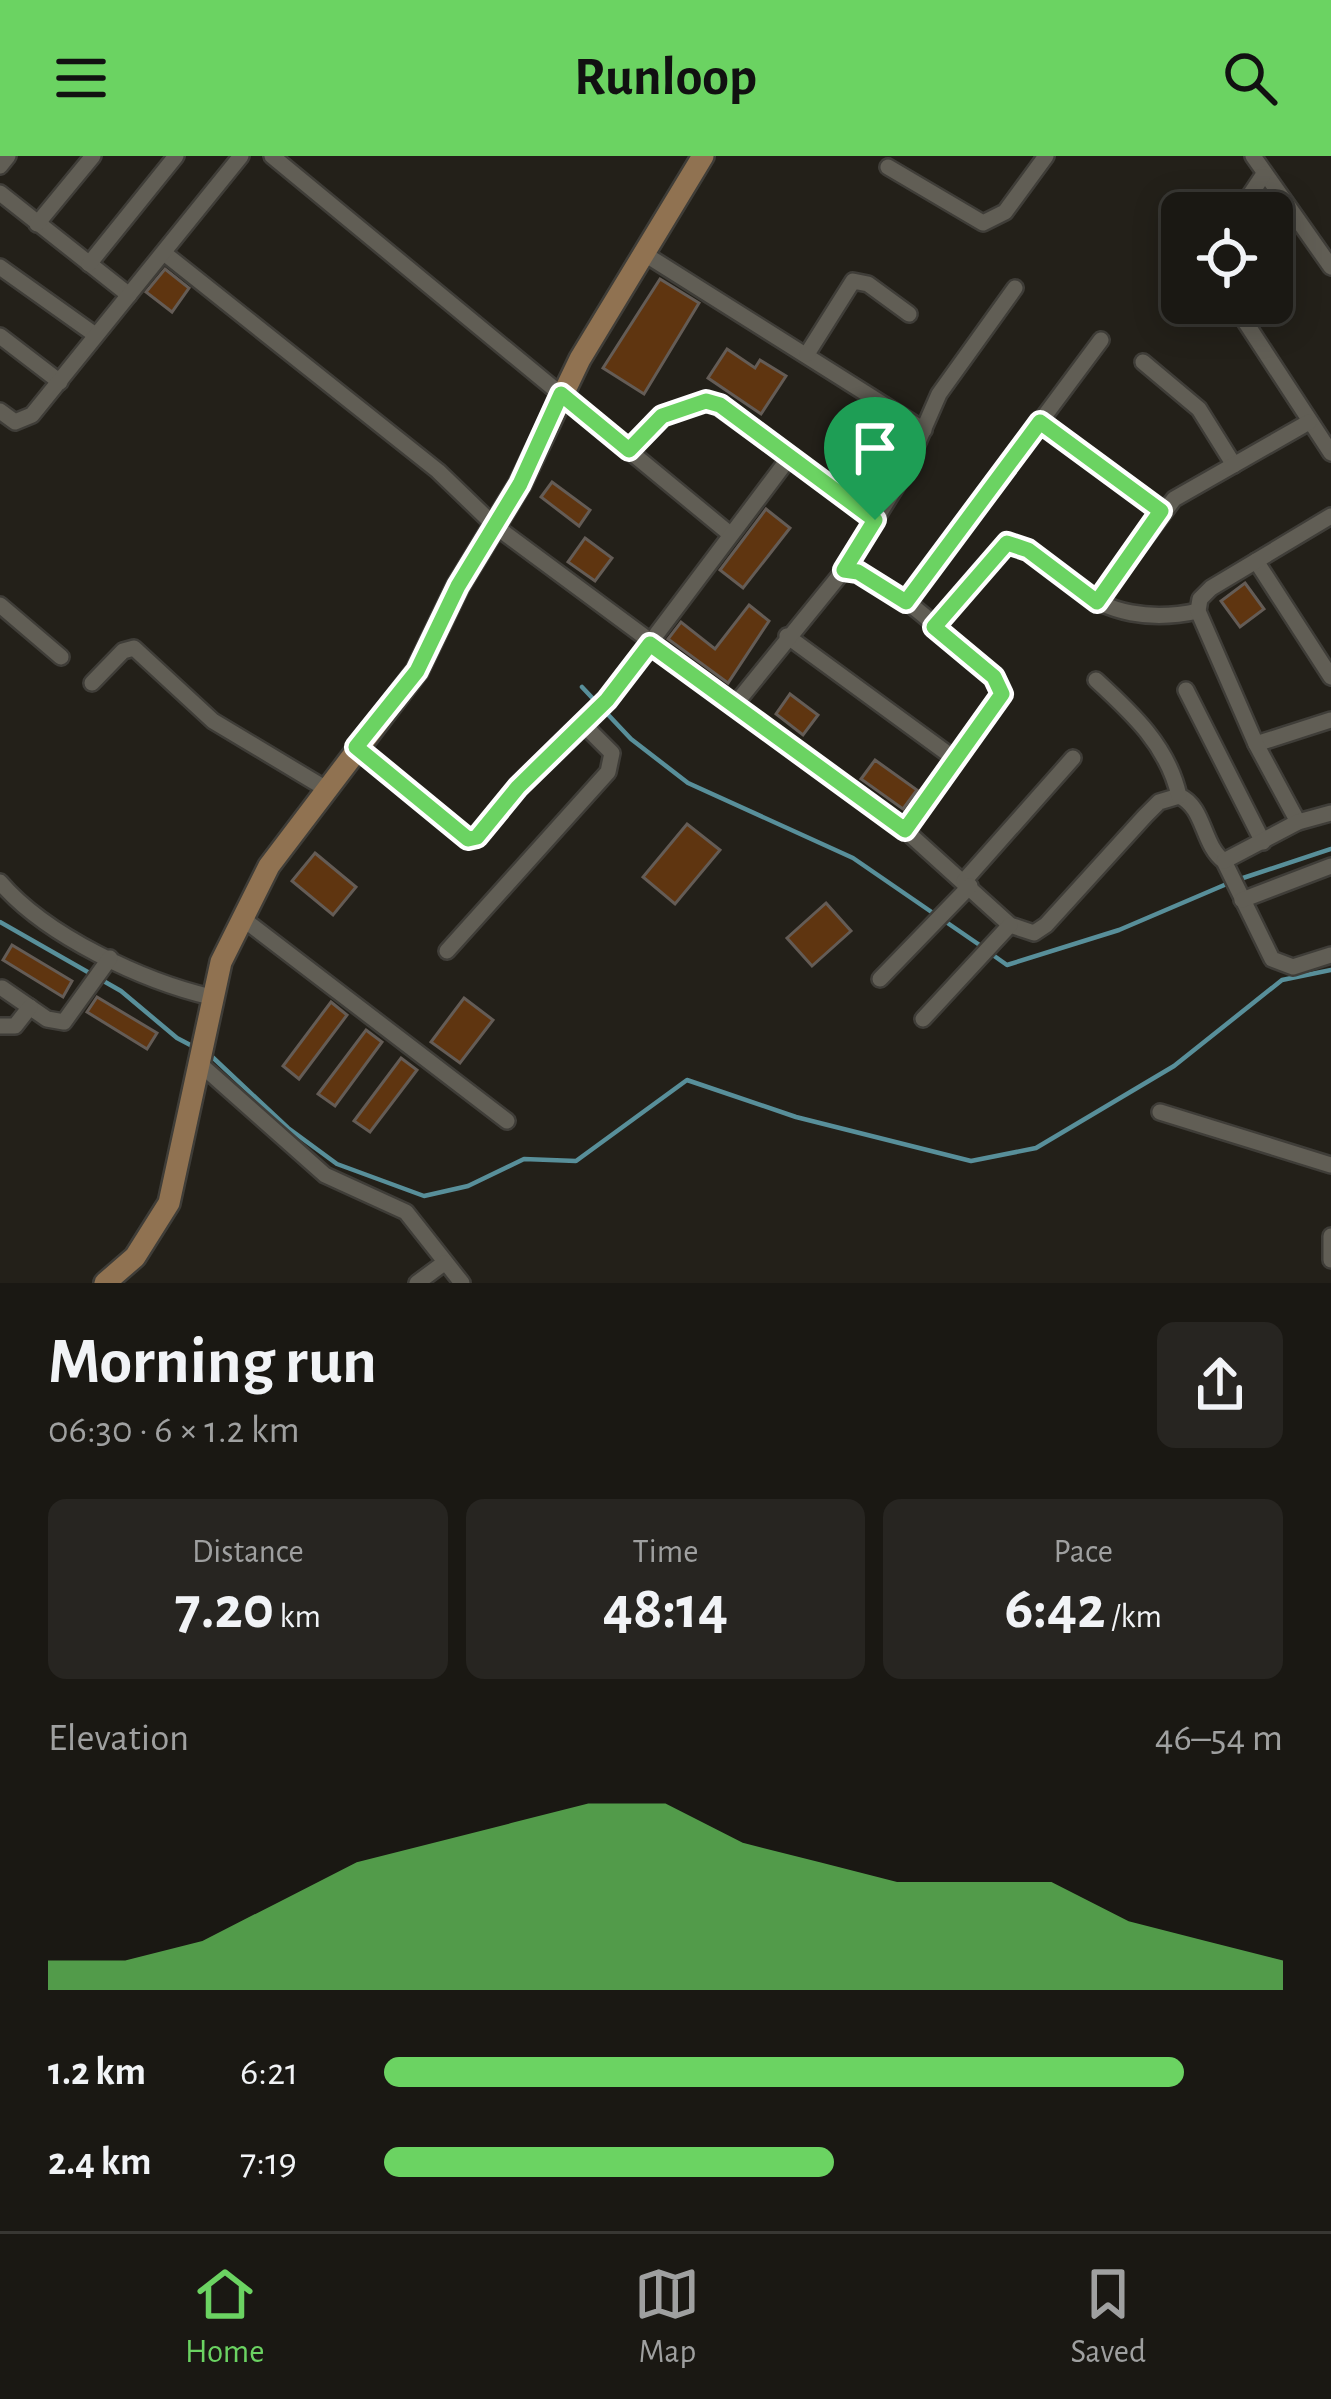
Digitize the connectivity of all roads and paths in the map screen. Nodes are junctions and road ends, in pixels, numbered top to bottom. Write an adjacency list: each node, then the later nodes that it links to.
1 (8, 156): 9 (street)
2 (93, 156): 14 (street)
3 (176, 156): 17 (street)
4 (241, 156): 15 (street)
5 (272, 156): 30 (street)
6 (703, 156): 16 (street)
7 (1253, 156): 11 (street)
8 (1039, 159): 10 (street)
9 (0, 166)
10 (888, 167)
11 (1264, 174): 12 (street); 19 (street)
12 (1252, 192)
13 (0, 193): 14 (street)
14 (38, 224): 17 (street)
15 (164, 253): 21 (street); 42 (street)
16 (643, 253): 27 (street); 30 (street)
17 (89, 264): 21 (street)
18 (0, 267): 24 (street)
19 (1331, 267)
20 (1016, 288): 34 (street)
21 (129, 296): 24 (street)
22 (909, 314): 27 (street)
23 (1246, 324): 33 (street)
24 (94, 334): 29 (street)
25 (0, 337): 29 (street)
26 (1101, 340): 32 (street)
27 (806, 354): 34 (street)
28 (1143, 362): 38 (street)
29 (59, 382): 31 (street)
30 (561, 394): 35 (street); 42 (street)
31 (0, 410)
32 (1040, 422): 39 (street); 46 (street)
33 (1309, 422): 36 (street); 38 (street)
34 (924, 430): 41 (street)
35 (629, 450): 37 (street); 43 (street)
36 (1331, 453)
37 (789, 458): 41 (street); 43 (street)
38 (1234, 465): 39 (street)
39 (1161, 511): 47 (street)
40 (1331, 516): 44 (street)
41 (875, 520): 45 (street)
42 (495, 526): 52 (street); 62 (street)
43 (730, 534): 52 (street)
44 (1256, 561): 49 (street); 54 (street)
45 (844, 570): 46 (street); 51 (street)
46 (906, 602): 50 (street)
47 (1097, 602): 49 (street); 50 (street)
48 (0, 605): 53 (street)
49 (1198, 611): 61 (street)
50 (934, 627): 64 (street)
51 (787, 636): 58 (street); 64 (street)
52 (650, 644): 58 (street); 59 (street)
53 (61, 657)
54 (1331, 676)
55 (1096, 680): 66 (street)
56 (92, 683): 65 (street)
57 (1186, 690): 70 (street)
58 (734, 707): 69 (street)
59 (588, 719): 62 (street); 79 (street)
60 (1331, 720): 61 (street)
61 (1256, 744): 68 (street)
62 (356, 747): 65 (street)
63 (1073, 758): 74 (street)
64 (955, 759): 69 (street)
65 (323, 787): 77 (street)
66 (1179, 796): 72 (street); 78 (street)
67 (1331, 813): 68 (street)
68 (1298, 822): 70 (street)
69 (905, 830): 74 (street)
70 (1263, 842): 72 (street)
71 (1331, 866): 75 (street)
72 (1227, 868): 75 (street)
73 (0, 882): 76 (street)
74 (967, 883): 78 (street); 82 (street)
75 (1240, 897): 80 (street)
76 (7, 900): 81 (street)
77 (242, 918): 84 (street); 90 (street)
78 (1010, 925): 86 (street)
79 (447, 951)
80 (1331, 955)
81 (102, 971): 84 (street); 85 (street)
82 (880, 979)
83 (2, 988): 85 (street)
84 (211, 997): 88 (street)
85 (30, 1007): 87 (street)
86 (923, 1018)
87 (0, 1026)
88 (202, 1055): 94 (street); 95 (street)
89 (1160, 1112): 91 (street)
90 (507, 1121)
91 (1331, 1165)
92 (1331, 1236): 93 (street)
93 (1331, 1260)
94 (443, 1263): 96 (street); 97 (street)
95 (105, 1283)
96 (417, 1283)
97 (462, 1283)

